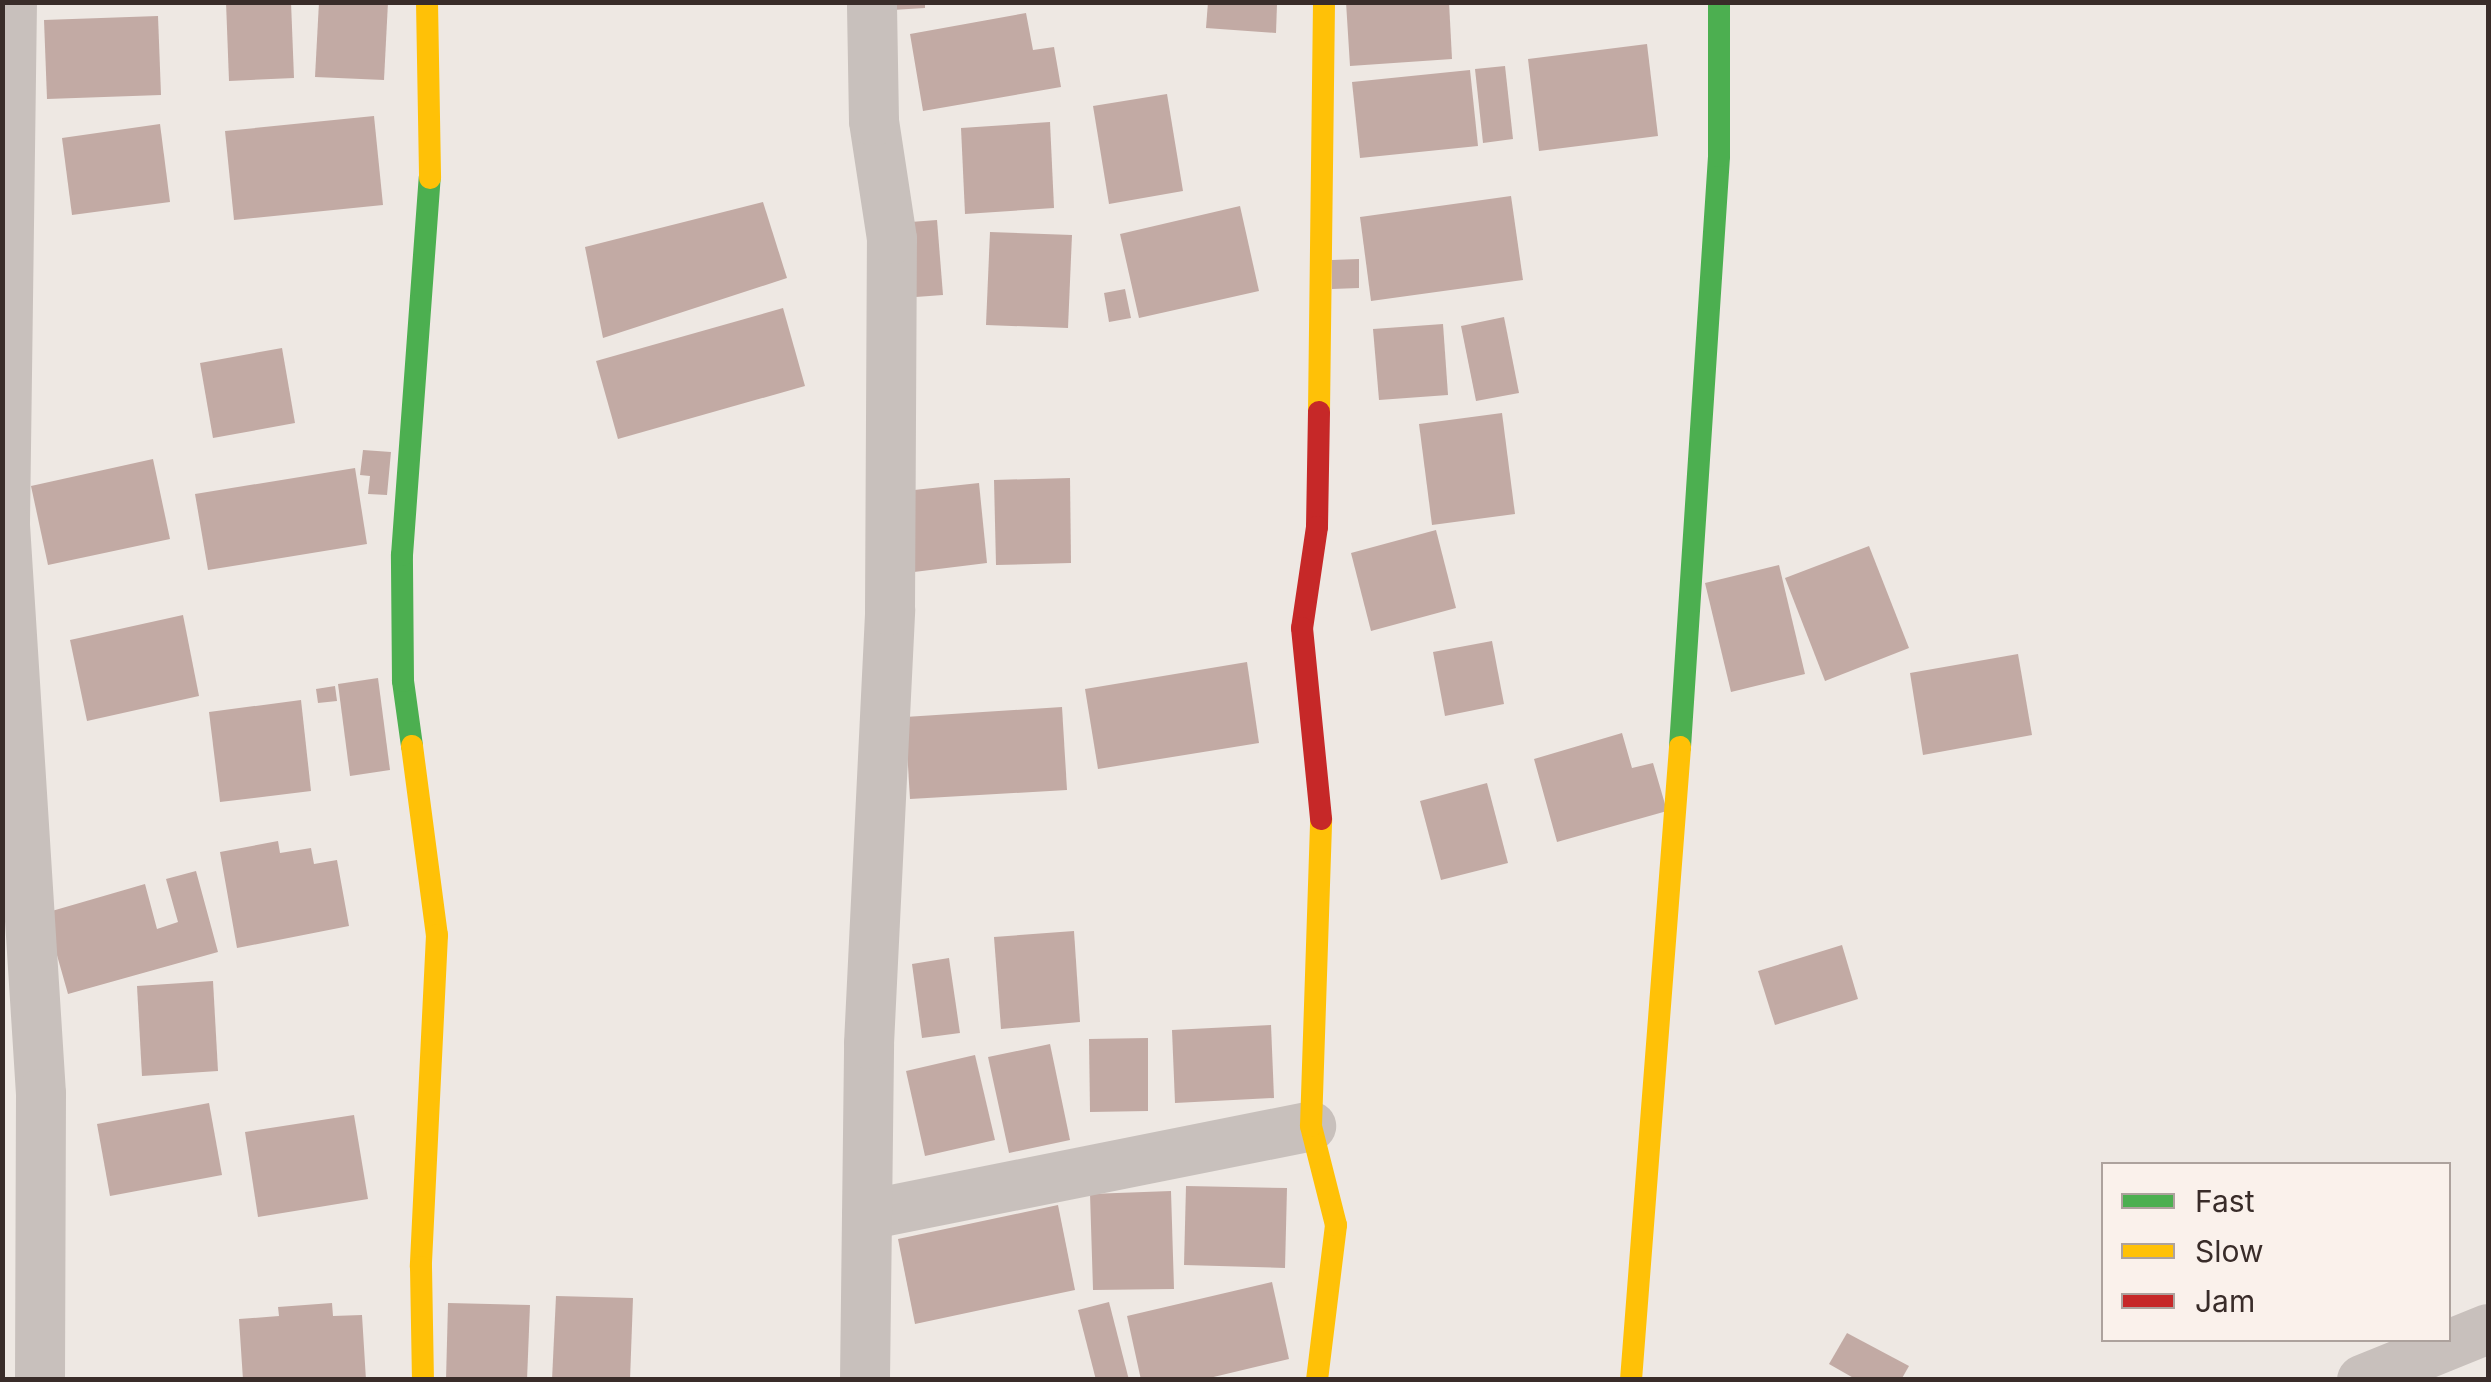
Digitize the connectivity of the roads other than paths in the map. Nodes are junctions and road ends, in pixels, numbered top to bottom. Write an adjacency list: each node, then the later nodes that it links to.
1 (12, 2): 6 (street)
2 (426, 2): 11 (street)
3 (872, 2): 8 (street)
4 (1324, 2): 7 (street)
5 (1719, 2): 14 (street)
6 (4, 525): 10 (street)
7 (1311, 1126): 8 (street); 13 (street)
8 (867, 1215): 12 (street)
9 (2488, 1329): 15 (street)
10 (40, 1380)
11 (423, 1380)
12 (865, 1380)
13 (1317, 1380)
14 (1631, 1380)
15 (2362, 1380)

